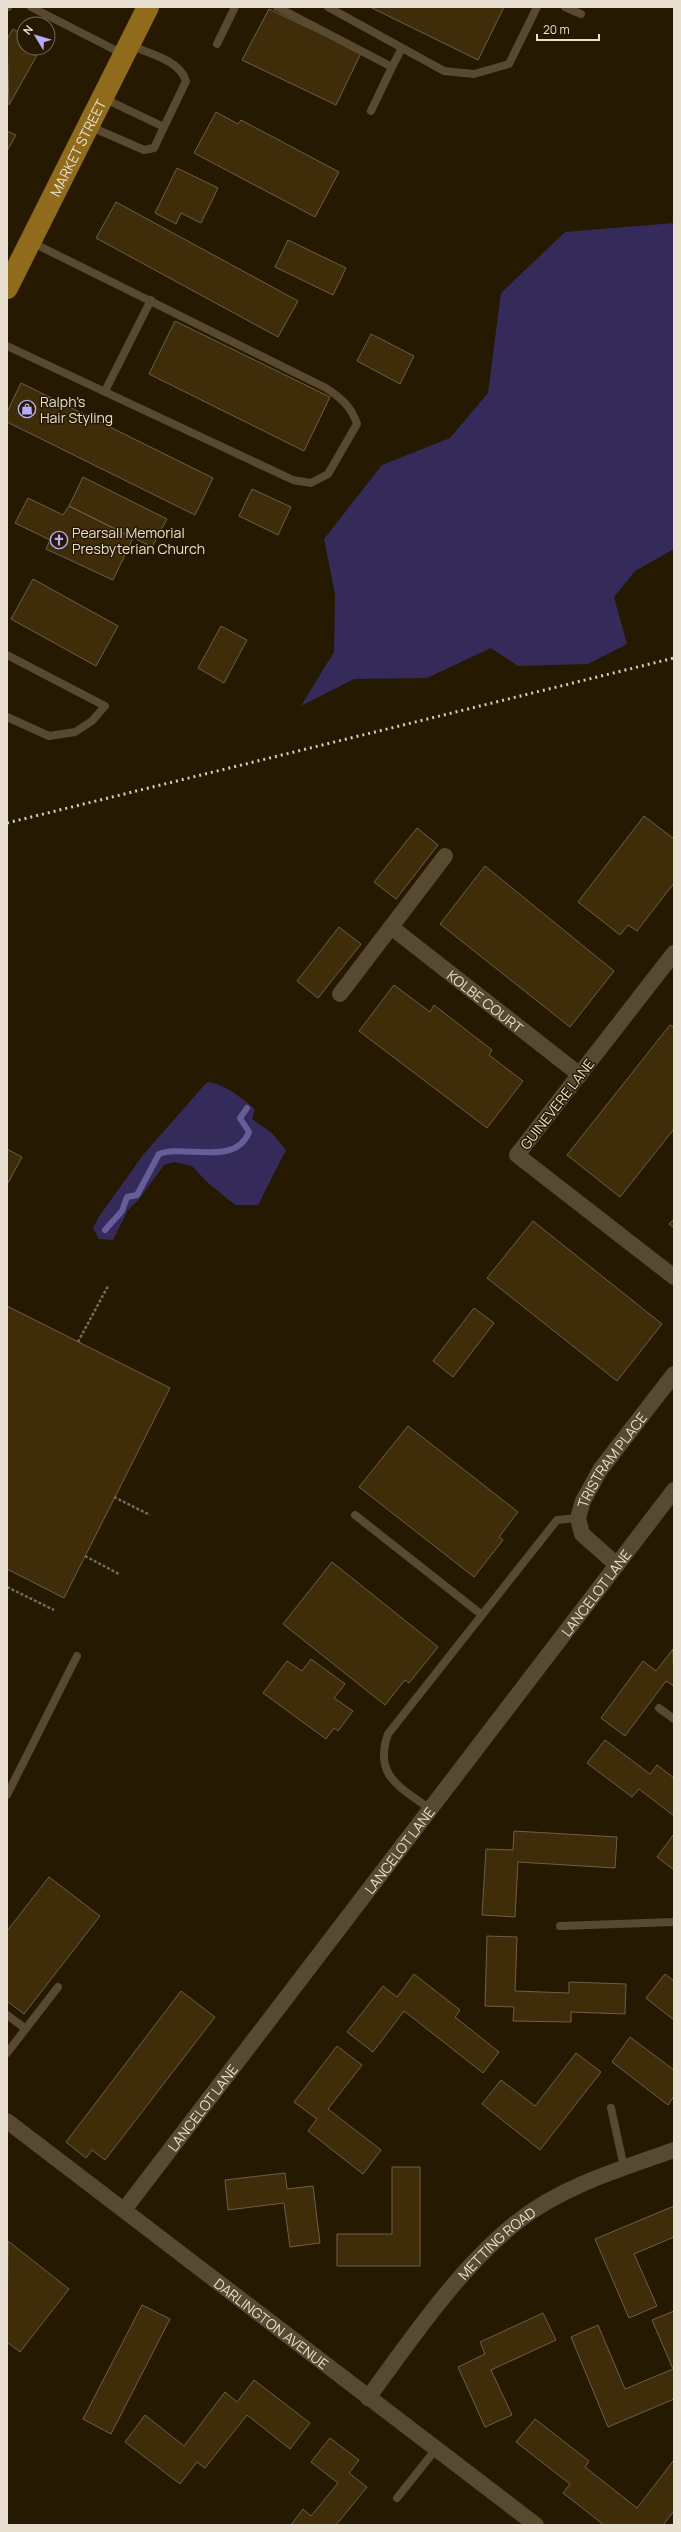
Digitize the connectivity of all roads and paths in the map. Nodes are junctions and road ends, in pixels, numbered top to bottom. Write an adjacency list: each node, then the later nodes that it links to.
1 (31, 7): 11 (lane)
2 (148, 7): 11 (main road, MARKET STREET)
3 (277, 7): 12 (lane)
4 (328, 7): 10 (lane)
5 (537, 7): 10 (lane)
6 (565, 7): 8 (lane)
7 (232, 8): 9 (lane)
8 (581, 14)
9 (217, 44)
10 (402, 48): 12 (lane)
11 (126, 49): 13 (main road, MARKET STREET); 16 (lane)
12 (392, 67): 14 (lane)
13 (102, 97): 15 (main road, MARKET STREET); 16 (lane)
14 (371, 111)
15 (88, 126): 16 (lane); 17 (main road, MARKET STREET)
16 (164, 127)
17 (30, 242): 18 (main road, MARKET STREET); 19 (lane)
18 (7, 288)
19 (151, 300): 21 (lane); 21 (lane)
20 (7, 346): 21 (lane)
21 (105, 391)
22 (7, 655): 23 (lane)
23 (7, 718)
24 (445, 856): 25 (street)
25 (391, 927): 27 (street); 28 (street, KOLBE COURT)
26 (674, 954): 28 (street, GUINEVERE LANE)
27 (340, 994)
28 (580, 1075): 29 (street, GUINEVERE LANE)
29 (674, 1277)
30 (108, 1286): 31 (path)
31 (78, 1342)
32 (674, 1374): 37 (street, TRISTRAM PLACE)
33 (674, 1490): 39 (street, LANCELOT LANE)
34 (114, 1497): 35 (path)
35 (150, 1515)
36 (355, 1515): 43 (lane)
37 (578, 1518): 39 (street, TRISTRAM PLACE); 43 (lane)
38 (85, 1556): 40 (path)
39 (617, 1565): 48 (street, LANCELOT LANE)
40 (119, 1574)
41 (7, 1587): 42 (path)
42 (54, 1610)
43 (482, 1615): 48 (lane)
44 (77, 1656): 47 (lane)
45 (659, 1708): 46 (lane)
46 (674, 1719)
47 (7, 1795)
48 (431, 1810): 59 (street, LANCELOT LANE)
49 (674, 1922): 50 (lane)
50 (560, 1926)
51 (58, 1987): 53 (lane)
52 (7, 2015): 53 (lane)
53 (26, 2029): 54 (lane)
54 (7, 2053)
55 (611, 2108): 58 (lane)
56 (7, 2121): 59 (street, DARLINGTON AVENUE)
57 (674, 2150): 58 (street, METTING ROAD)
58 (624, 2167): 60 (street, METTING ROAD)
59 (124, 2210): 60 (street, DARLINGTON AVENUE)
60 (368, 2398): 61 (street, DARLINGTON AVENUE)
61 (436, 2449): 62 (lane); 63 (street, DARLINGTON AVENUE)
62 (398, 2498)
63 (536, 2525)

